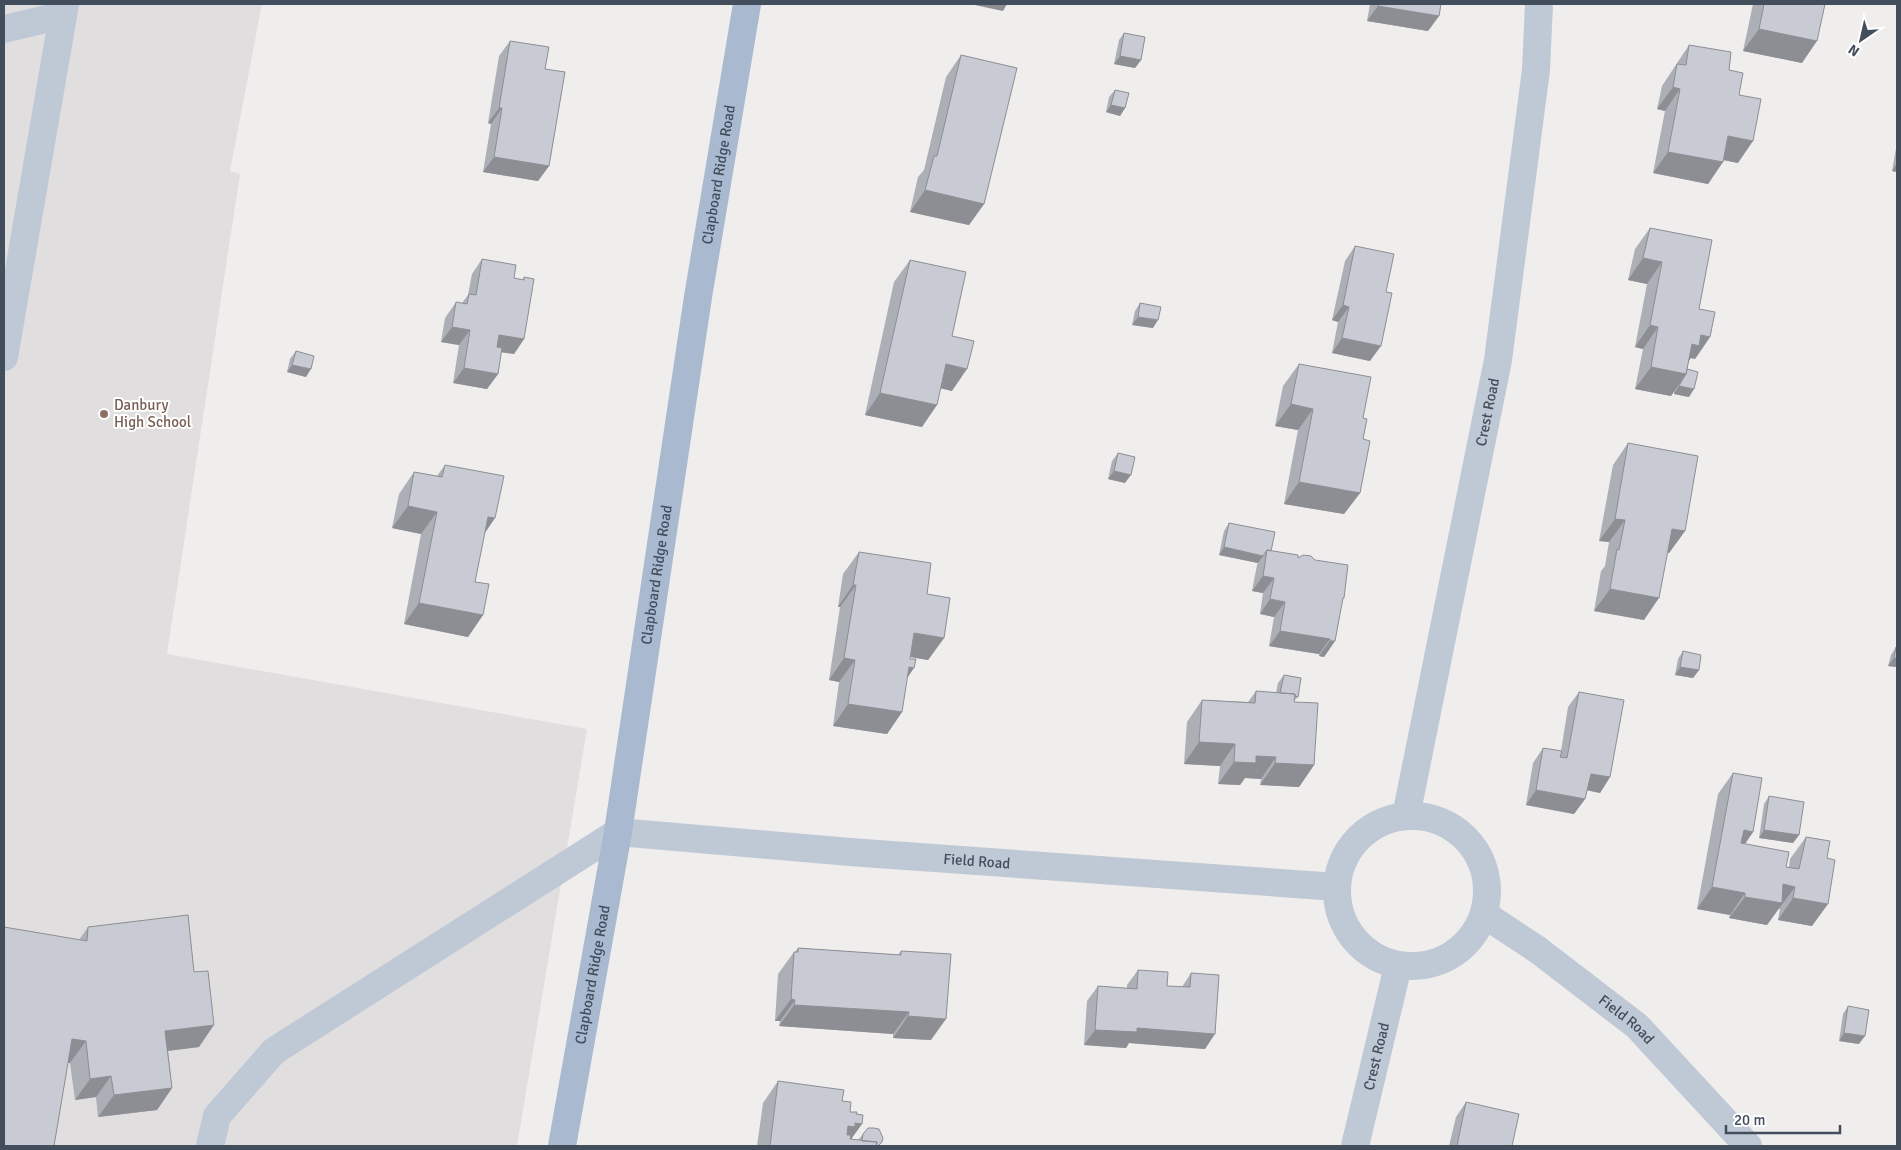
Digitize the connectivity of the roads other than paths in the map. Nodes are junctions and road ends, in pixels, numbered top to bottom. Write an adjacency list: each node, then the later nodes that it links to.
1 (747, 4): 7 (main road, Clapboard Ridge Road)
2 (1539, 4): 6 (street, Crest Road)
3 (64, 9): 4 (street); 5 (street)
4 (4, 29)
5 (4, 357)
6 (1406, 816): 8 (street); 9 (street)
7 (618, 832): 8 (street, Field Road); 11 (street); 12 (main road, Clapboard Ridge Road)
8 (1337, 887): 10 (street)
9 (1485, 915): 10 (street); 14 (street, Field Road)
10 (1398, 966): 13 (street, Crest Road)
11 (210, 1146)
12 (562, 1146)
13 (1355, 1146)
14 (1748, 1146)

